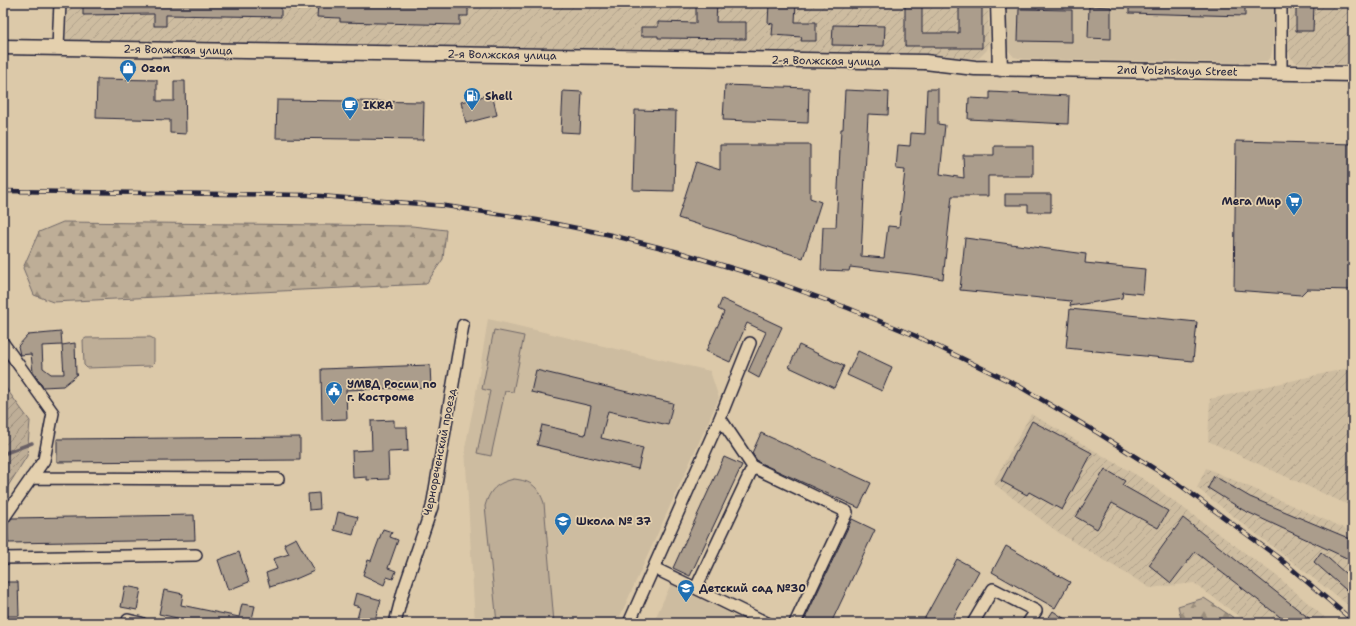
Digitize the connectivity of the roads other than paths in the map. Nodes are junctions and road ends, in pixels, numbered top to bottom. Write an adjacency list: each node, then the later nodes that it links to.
1 (60, 3): 5 (street)
2 (998, 3): 6 (street)
3 (1282, 3): 7 (street)
4 (3, 47): 5 (street, 2-я Волжская улица)
5 (58, 48): 6 (street, 2-я Волжская улица)
6 (1000, 68): 7 (street, 2nd Volzhskaya Street)
7 (1281, 73): 8 (street, 2nd Volzhskaya Street)
8 (1353, 74)
9 (463, 325): 23 (street, Чернореченский проезд)
10 (3, 344): 14 (street)
11 (750, 344): 12 (street)
12 (720, 418): 13 (street); 19 (street)
13 (753, 468): 20 (street); 26 (street)
14 (31, 478): 15 (street); 16 (street)
15 (278, 479)
16 (3, 519)
17 (196, 555): 18 (street)
18 (3, 558)
19 (654, 568): 20 (street); 24 (street)
20 (696, 588): 25 (street)
21 (128, 620): 22 (street)
22 (141, 623)
23 (395, 623)
24 (628, 623)
25 (767, 623)
26 (795, 623)
27 (973, 623): 28 (street)
28 (1028, 623)

